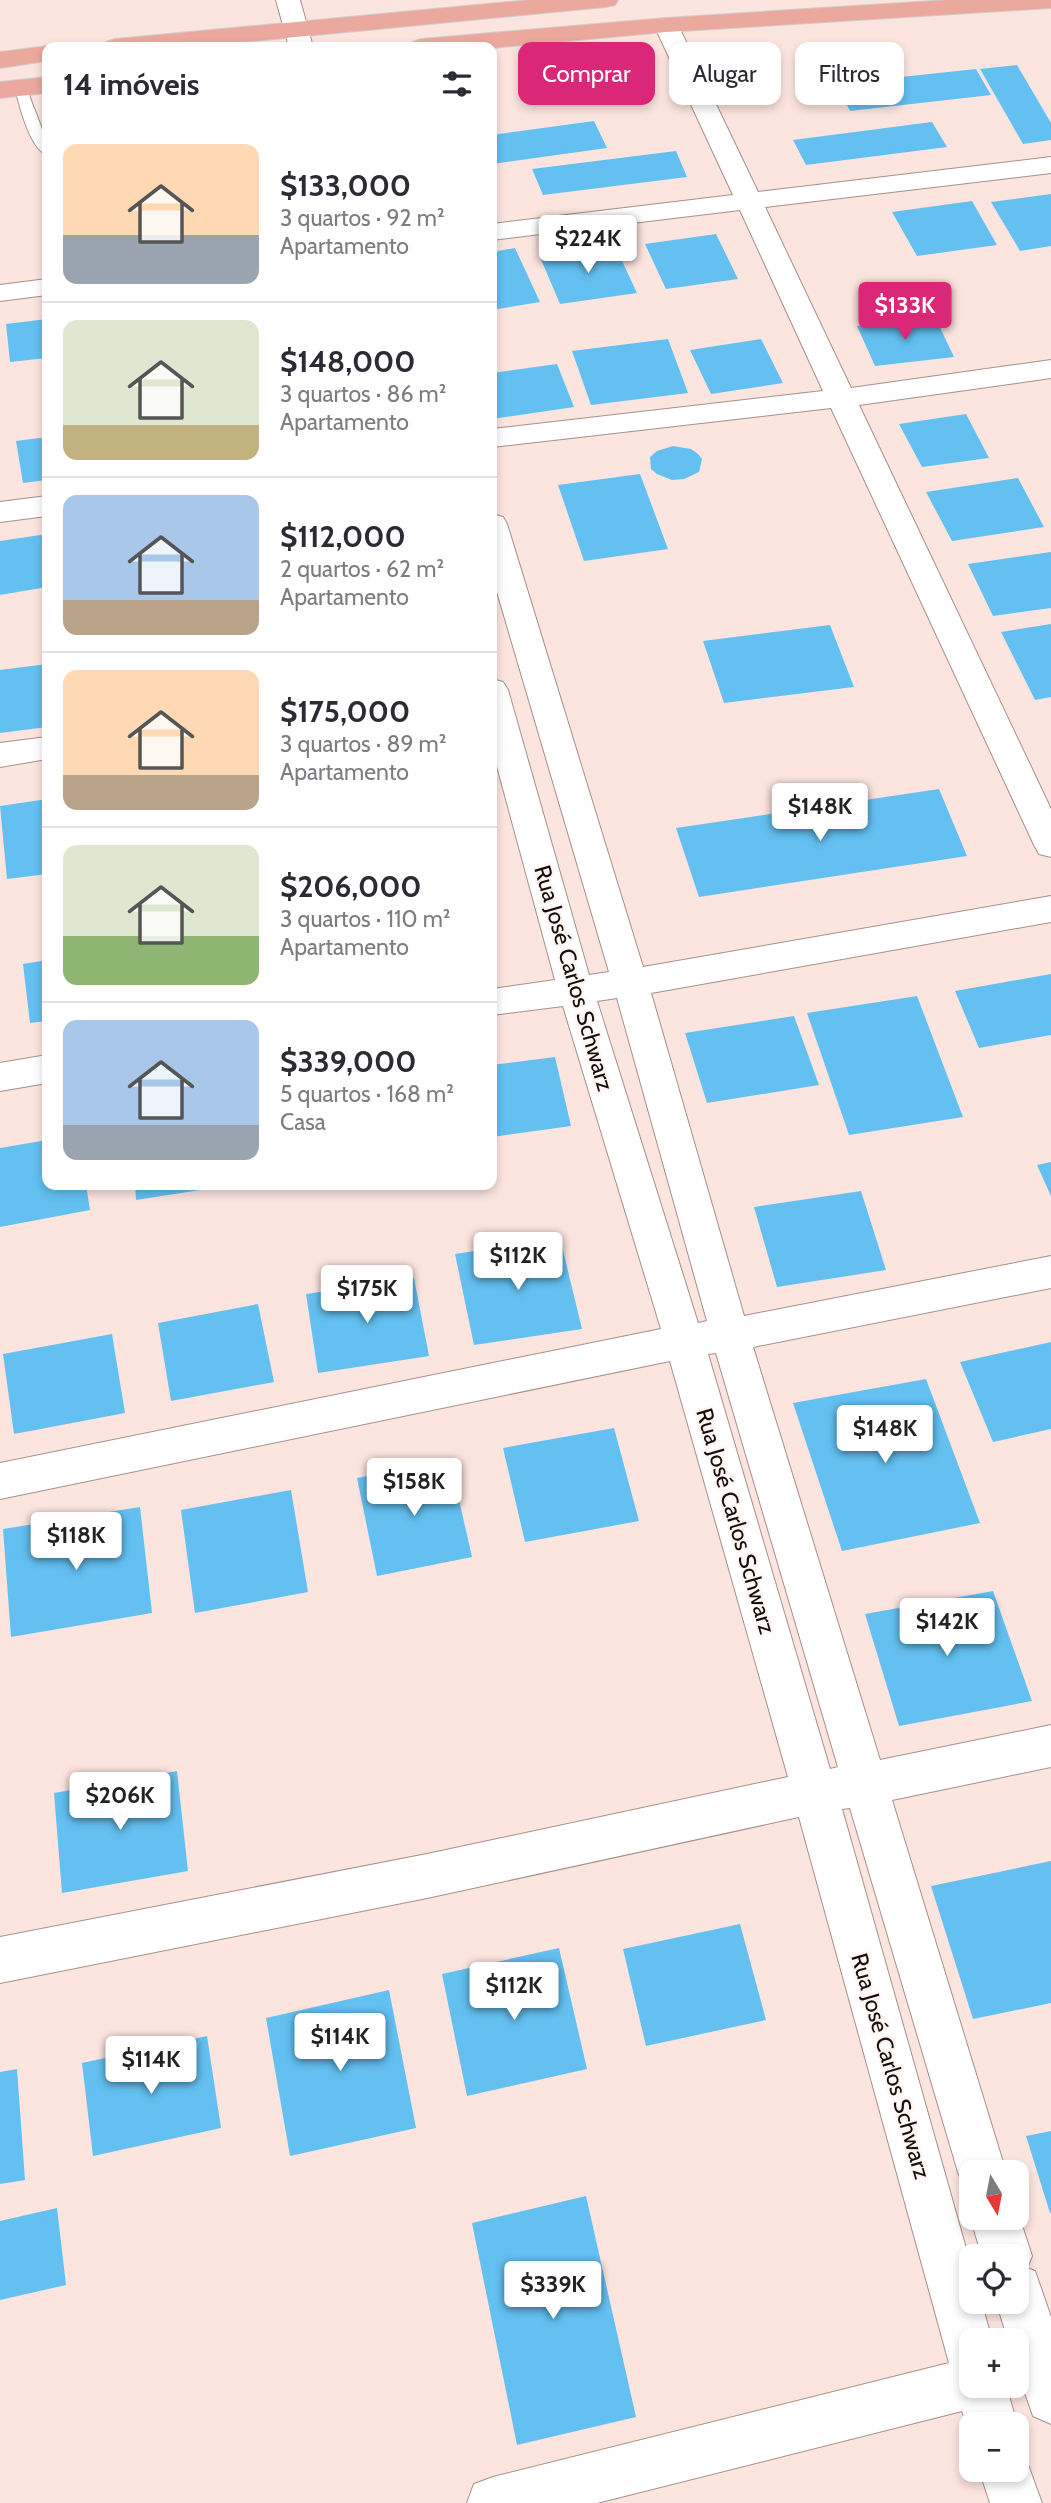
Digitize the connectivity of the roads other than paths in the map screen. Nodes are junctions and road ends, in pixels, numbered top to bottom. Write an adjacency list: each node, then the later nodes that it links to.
1 (288, 0): 5 (street)
2 (606, 0): 5 (main road)
3 (1051, 1): 4 (main road)
4 (666, 25): 7 (main road); 14 (street)
5 (298, 38): 6 (main road)
6 (217, 42)
7 (477, 42)
8 (42, 55): 9 (main road)
9 (0, 60)
10 (42, 86): 11 (main road)
11 (10, 89): 12 (lane)
12 (42, 144)
13 (1051, 165): 14 (street)
14 (748, 200): 15 (street); 19 (street)
15 (497, 231)
16 (42, 288): 17 (street)
17 (0, 293)
18 (1051, 369): 19 (street)
19 (842, 398): 20 (street); 27 (street)
20 (497, 437)
21 (42, 507): 22 (street)
22 (0, 512)
23 (497, 541): 29 (street, Rua José Carlos Schwarz)
24 (497, 708): 30 (street, Rua José Carlos Schwarz)
25 (42, 749): 26 (street)
26 (0, 755)
27 (1051, 845)
28 (1051, 909): 29 (street)
29 (630, 983): 30 (street); 35 (street, Rua José Carlos Schwarz)
30 (576, 990): 31 (street); 36 (street, Rua José Carlos Schwarz)
31 (497, 1001)
32 (42, 1070): 33 (street)
33 (0, 1077)
34 (1051, 1272): 35 (street)
35 (730, 1335): 36 (street); 39 (street, Rua José Carlos Schwarz)
36 (684, 1341): 37 (street); 40 (street, Rua José Carlos Schwarz)
37 (0, 1481)
38 (1051, 1746): 39 (street)
39 (867, 1784): 40 (street); 42 (street, Rua José Carlos Schwarz)
40 (815, 1792): 41 (street); 44 (street, Rua José Carlos Schwarz)
41 (0, 1960)
42 (978, 2160)
43 (1024, 2314): 45 (street)
44 (964, 2328)
45 (1039, 2373)
46 (959, 2386): 48 (street)
47 (1009, 2482): 49 (street)
48 (493, 2503)
49 (1016, 2503)

